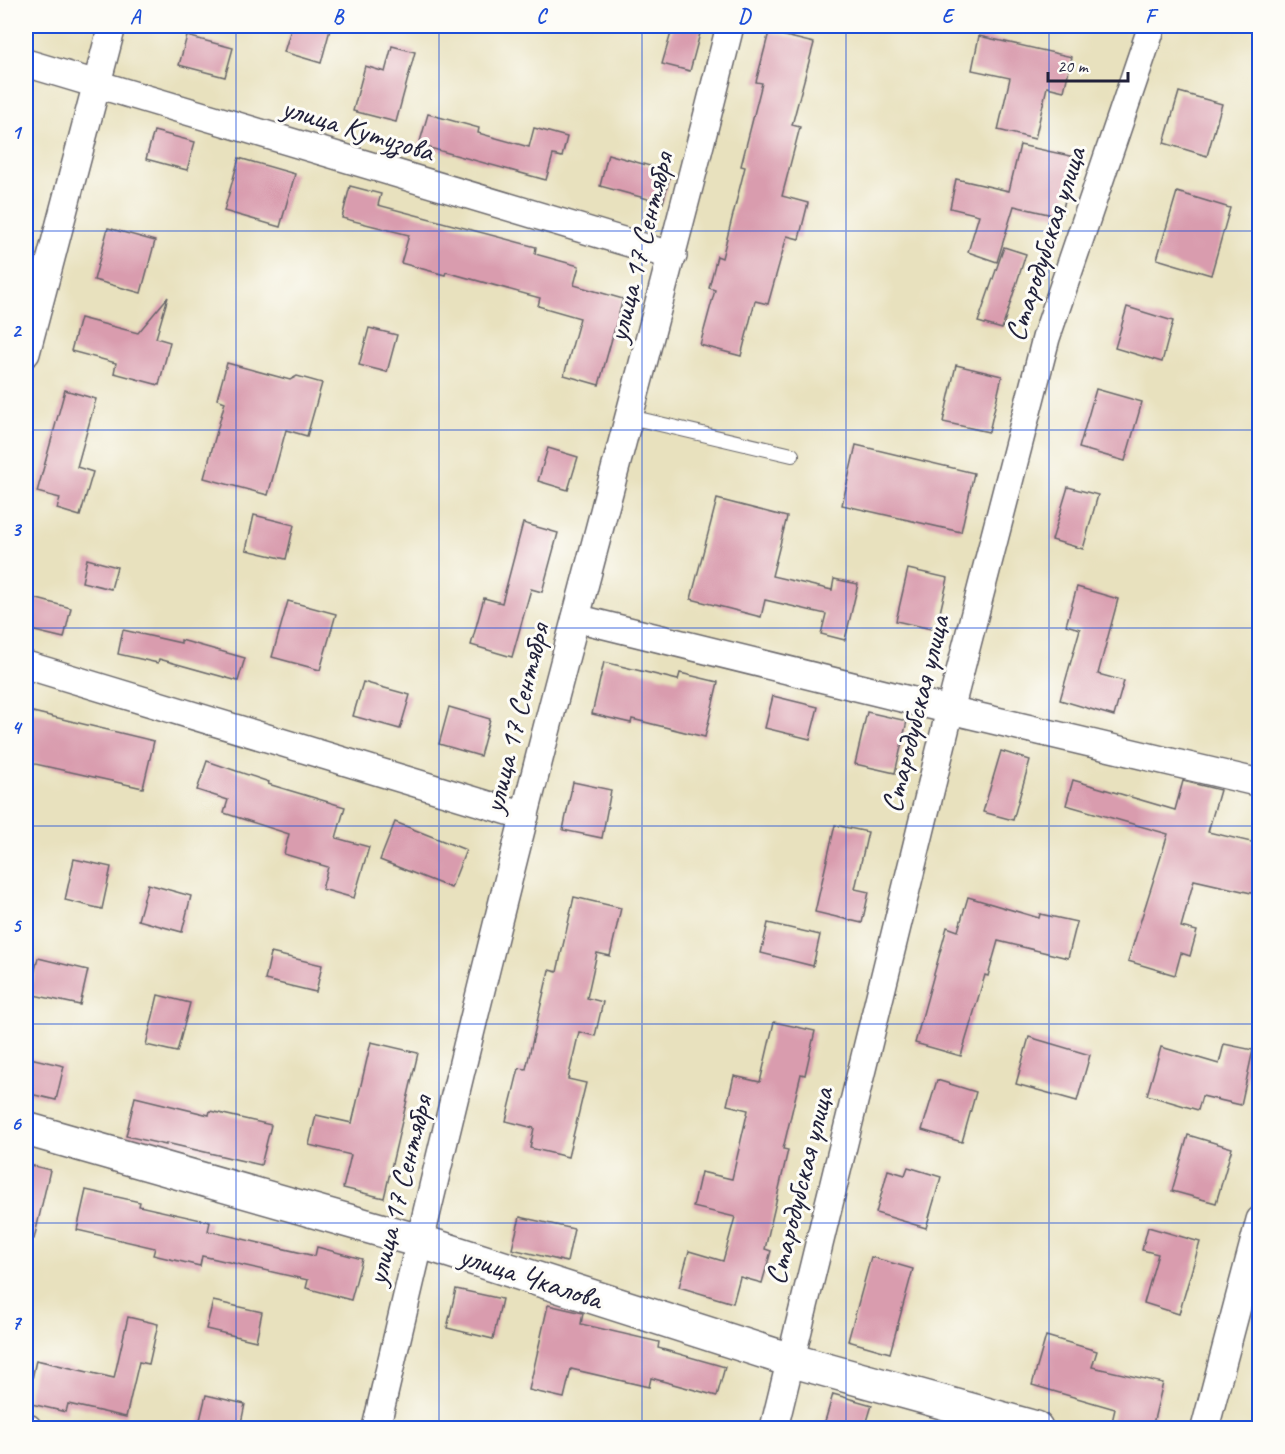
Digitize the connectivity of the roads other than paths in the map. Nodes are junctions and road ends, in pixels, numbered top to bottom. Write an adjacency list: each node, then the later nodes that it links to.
1 (112, 26): 5 (street)
2 (730, 26): 6 (street, улица 17 Сентября)
3 (1152, 26): 12 (street, Стародубская улица)
4 (26, 63): 5 (street, улица Кутузова)
5 (96, 85): 6 (street, улица Кутузова); 7 (street)
6 (673, 256): 8 (street, улица 17 Сентября)
7 (26, 353)
8 (630, 417): 9 (lane); 10 (street, улица 17 Сентября)
9 (792, 455)
10 (576, 618): 12 (street); 14 (street, улица 17 Сентября)
11 (26, 665): 14 (street)
12 (950, 710): 13 (street); 18 (street, Стародубская улица)
13 (1260, 783)
14 (525, 816): 17 (street, улица 17 Сентября)
15 (26, 1129): 17 (street, улица Чкалова)
16 (1260, 1220): 22 (street)
17 (419, 1241): 18 (street, улица Чкалова); 19 (street, улица 17 Сентября)
18 (790, 1360): 20 (street, Стародубская улица); 21 (street, улица Чкалова)
19 (376, 1428)
20 (774, 1428)
21 (1036, 1428)
22 (1205, 1428)

